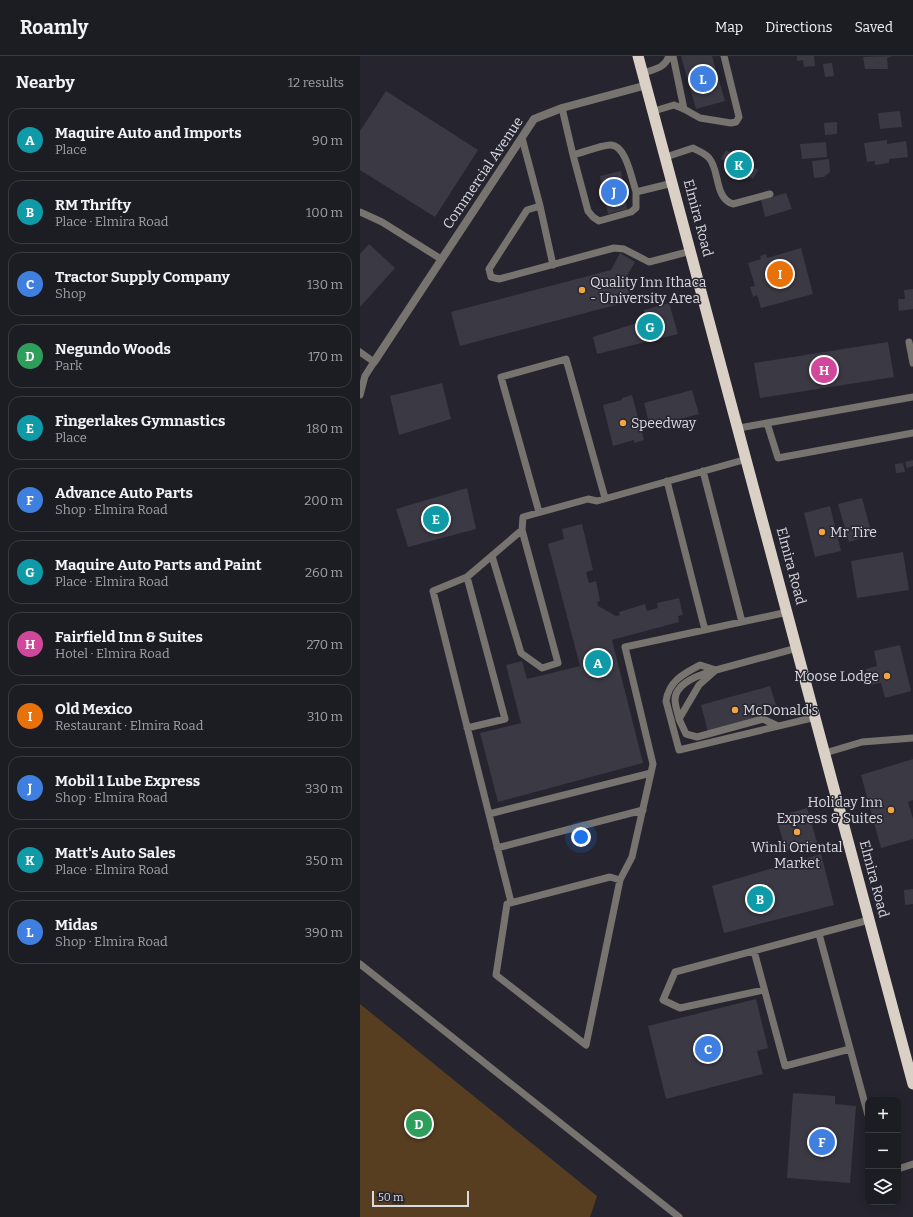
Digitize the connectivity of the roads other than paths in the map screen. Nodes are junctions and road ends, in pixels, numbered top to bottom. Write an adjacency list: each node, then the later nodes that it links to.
1 (638, 56): 5 (highway, Elmira Road)
2 (669, 56): 5 (lane)
3 (673, 56): 8 (lane)
4 (724, 56): 8 (lane)
5 (643, 73): 6 (highway, Elmira Road)
6 (647, 85): 7 (street, Commercial Avenue); 9 (highway, Elmira Road)
7 (562, 108): 10 (street, Commercial Avenue); 11 (lane)
8 (684, 109): 9 (lane)
9 (654, 111): 12 (highway, Elmira Road)
10 (522, 138): 16 (lane); 19 (street, Commercial Avenue)
11 (573, 155): 14 (lane); 14 (lane)
12 (666, 157): 13 (highway, Elmira Road); 15 (lane)
13 (673, 183): 14 (lane); 18 (highway, Elmira Road)
14 (636, 192)
15 (770, 194)
16 (540, 206): 20 (lane); 20 (lane)
17 (360, 212): 19 (lane)
18 (691, 250): 20 (lane); 28 (highway, Elmira Road)
19 (441, 259): 23 (street, Commercial Avenue)
20 (553, 265)
21 (909, 342): 24 (lane)
22 (360, 352): 23 (lane)
23 (374, 362): 25 (lane, Commercial Avenue)
24 (913, 363)
25 (360, 395)
26 (913, 397): 27 (lane)
27 (767, 423): 28 (lane); 29 (lane)
28 (739, 428): 30 (highway, Elmira Road)
29 (913, 433)
30 (747, 459): 31 (lane); 38 (highway, Elmira Road)
31 (703, 471): 32 (lane); 39 (lane)
32 (667, 481): 33 (lane); 40 (lane)
33 (605, 498): 34 (lane); 34 (lane)
34 (539, 512): 35 (lane)
35 (522, 530): 36 (lane); 36 (lane)
36 (492, 556): 37 (lane)
37 (467, 577): 46 (lane); 46 (lane)
38 (788, 612): 39 (lane); 41 (highway, Elmira Road)
39 (742, 622): 40 (lane)
40 (705, 630): 49 (lane)
41 (797, 648): 42 (lane); 43 (highway, Elmira Road)
42 (716, 670): 44 (lane); 44 (lane); 45 (lane)
43 (816, 717): 45 (lane); 48 (highway, Elmira Road)
44 (679, 719): 45 (lane)
45 (778, 726)
46 (467, 728): 51 (lane)
47 (913, 738): 48 (lane)
48 (825, 752): 55 (highway, Elmira Road)
49 (651, 773): 50 (lane); 51 (lane)
50 (643, 810): 52 (lane); 53 (lane)
51 (489, 814): 52 (lane)
52 (497, 848): 54 (lane)
53 (620, 880): 54 (lane); 54 (lane)
54 (511, 902)
55 (869, 920): 56 (lane); 61 (highway, Elmira Road)
56 (819, 934): 57 (lane); 60 (lane)
57 (754, 951): 59 (lane); 59 (lane)
58 (360, 964): 65 (lane)
59 (764, 990): 60 (lane)
60 (850, 1049): 62 (lane)
61 (913, 1084)
62 (865, 1104)
63 (913, 1164): 64 (lane)
64 (901, 1168)
65 (678, 1217)

